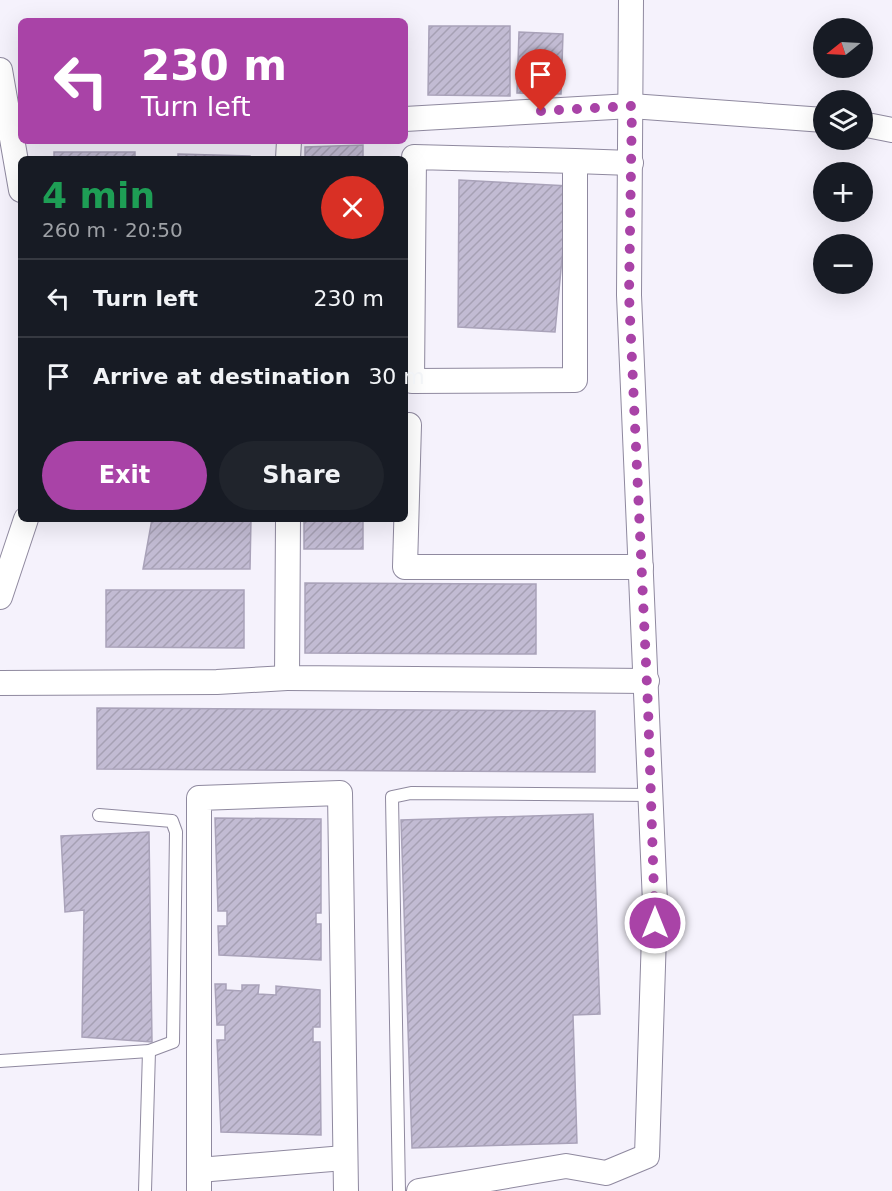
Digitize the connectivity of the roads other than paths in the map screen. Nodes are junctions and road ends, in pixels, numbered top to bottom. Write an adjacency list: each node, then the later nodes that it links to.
1 (631, 0): 3 (street)
2 (0, 70): 10 (street)
3 (632, 106): 4 (street); 5 (street); 9 (street)
4 (408, 119)
5 (813, 119)
6 (873, 126): 7 (street)
7 (892, 130)
8 (575, 161): 8 (street); 9 (street)
9 (631, 163): 16 (street)
10 (18, 173)
11 (409, 425): 12 (street)
12 (408, 460)
13 (25, 522): 17 (street)
14 (288, 522): 18 (street)
15 (406, 522): 16 (street)
16 (641, 567): 19 (street)
17 (0, 597)
18 (288, 678): 19 (street); 20 (street)
19 (647, 681): 21 (street)
20 (0, 683)
21 (651, 795): 26 (street); 30 (lane)
22 (99, 815): 23 (lane)
23 (149, 1051): 24 (lane); 28 (lane)
24 (0, 1061)
25 (344, 1158): 27 (street); 27 (street); 29 (street)
26 (606, 1173): 31 (street); 32 (street)
27 (199, 1181)
28 (145, 1191)
29 (346, 1191)
30 (399, 1191)
31 (419, 1191)
32 (586, 1191)

